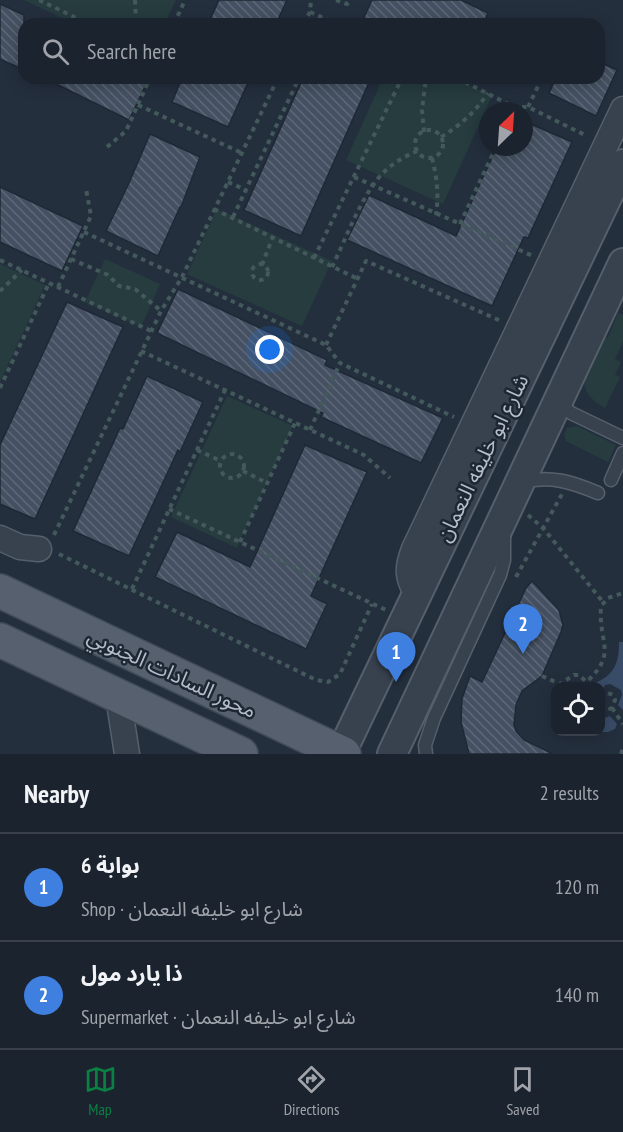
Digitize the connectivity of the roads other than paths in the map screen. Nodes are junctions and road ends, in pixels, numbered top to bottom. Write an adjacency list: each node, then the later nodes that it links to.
1 (623, 109): 2 (street)
2 (614, 154): 13 (street, شارع ابو خليفه النعمان); 13 (street)
3 (623, 263): 4 (street)
4 (558, 402): 5 (lane); 9 (street)
5 (623, 438)
6 (623, 453): 7 (lane)
7 (611, 480)
8 (598, 493): 9 (lane)
9 (512, 500): 14 (street); 24 (lane)
10 (0, 538): 11 (street)
11 (48, 546)
12 (0, 591): 19 (main road, محور السادات الجنوبي)
13 (417, 594): 14 (street); 15 (street, شارع ابو خليفه النعمان)
14 (459, 610): 16 (street)
15 (405, 620): 16 (street); 19 (street, شارع ابو خليفه النعمان)
16 (446, 639): 22 (street); 23 (street)
17 (2, 643): 18 (main road, محور السادات الجنوبي)
18 (118, 696): 20 (street); 21 (main road, محور السادات الجنوبي)
19 (338, 751)
20 (127, 754)
21 (241, 754)
22 (392, 754)
23 (404, 754)
24 (426, 754)

